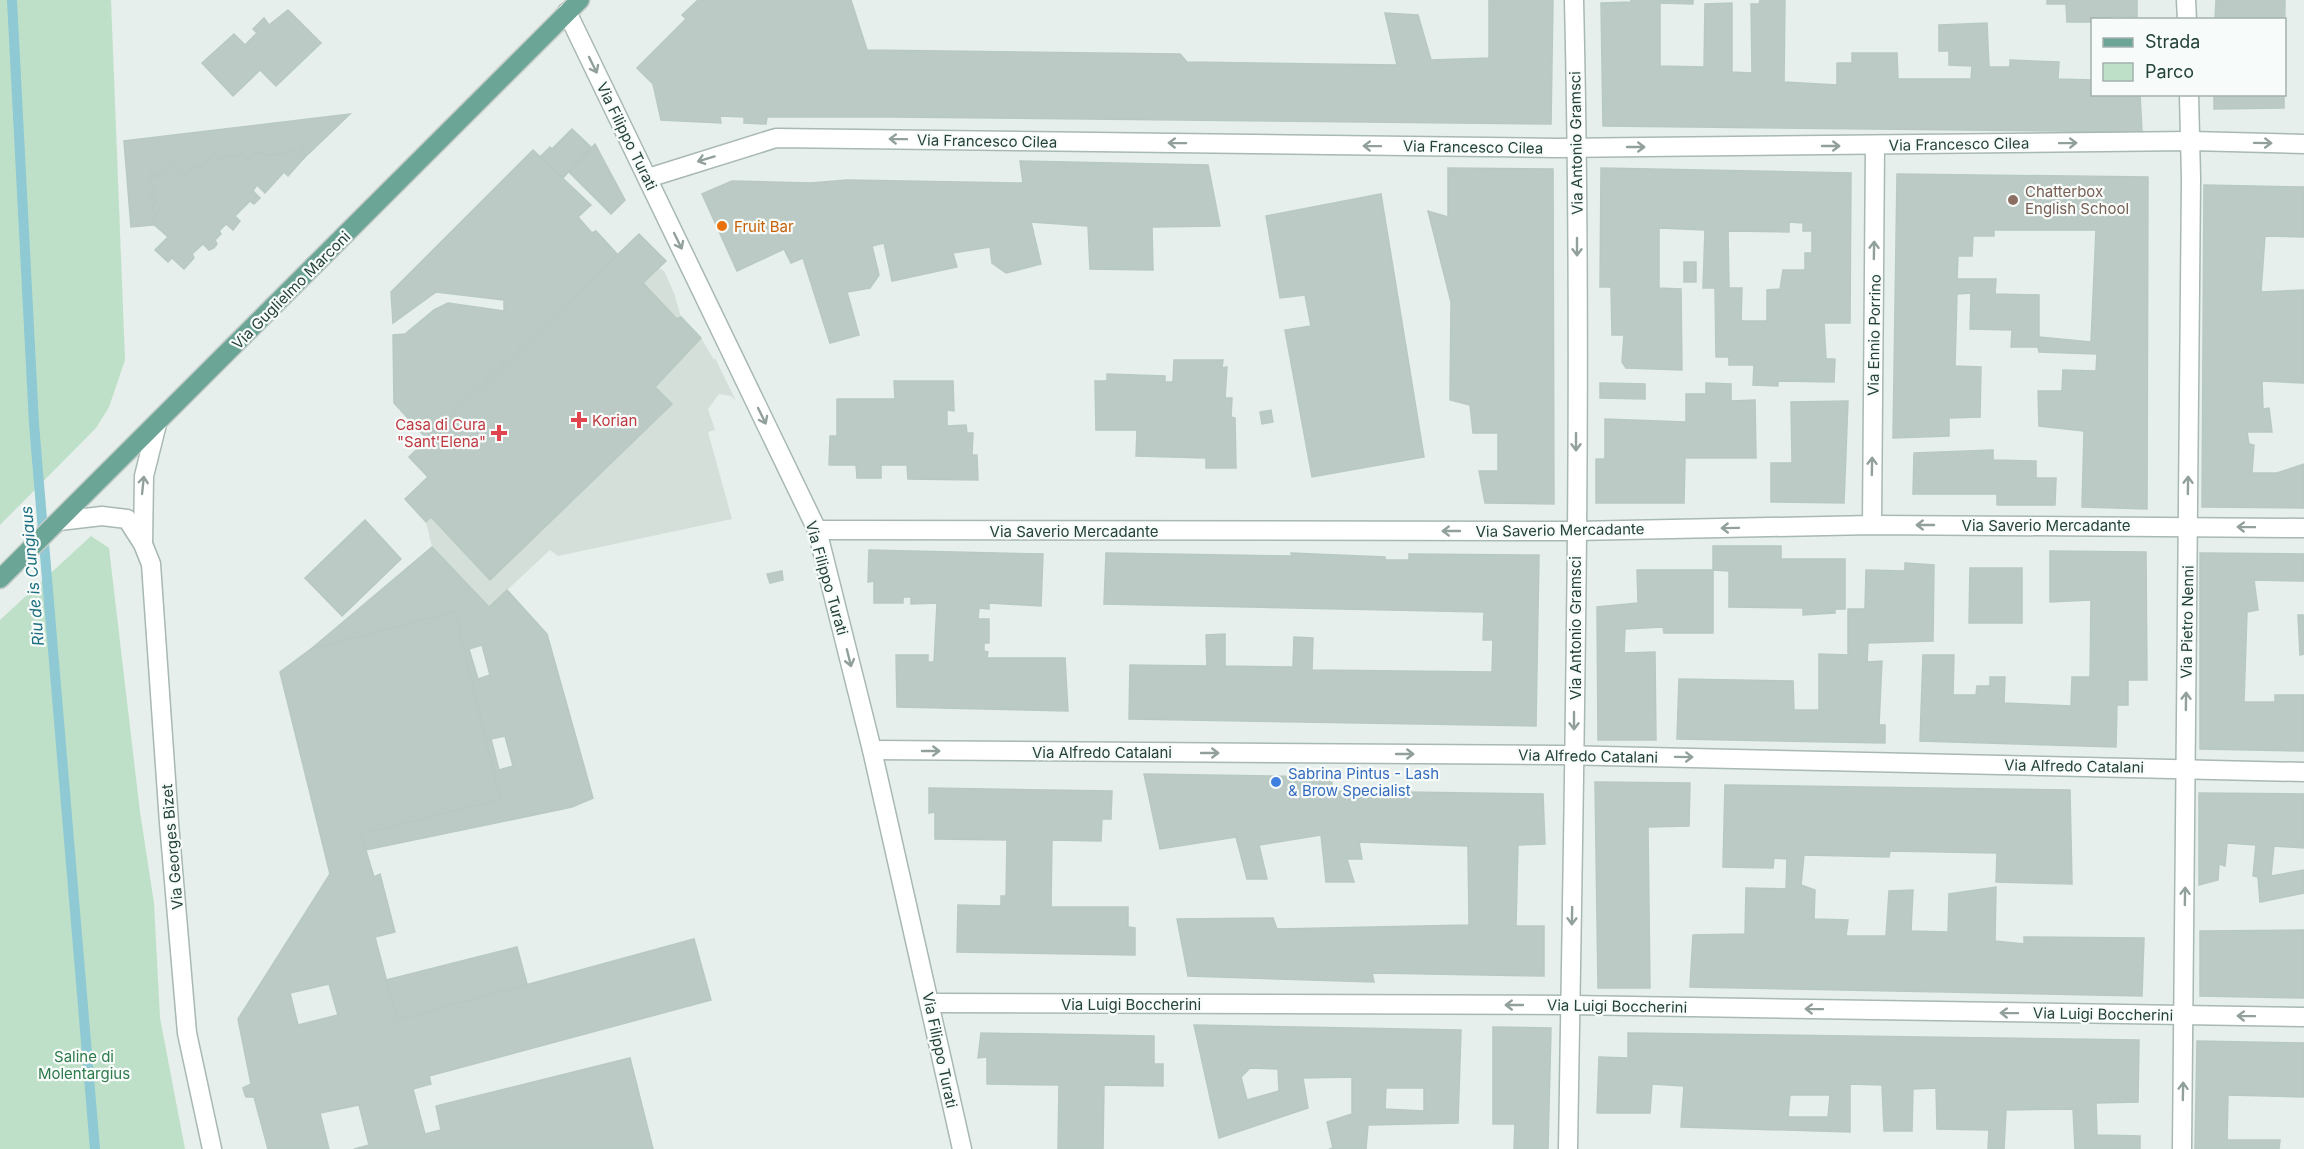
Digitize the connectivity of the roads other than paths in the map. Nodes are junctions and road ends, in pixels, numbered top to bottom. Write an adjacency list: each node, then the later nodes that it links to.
1 (1574, 0): 9 (street, Via Antonio Gramsci)
2 (2186, 0): 4 (street)
3 (574, 6): 10 (street, Via Filippo Turati, one-way to 10); 11 (main road, Via Guglielmo Marconi)
4 (2187, 18)
5 (2189, 96): 6 (street, Via Pietro Nenni)
6 (2191, 141): 7 (street, Via Francesco Cilea, one-way to 7); 8 (street, Via Francesco Cilea, one-way to 6); 14 (street, Via Pietro Nenni, one-way to 6)
7 (2304, 144)
8 (1875, 145): 9 (street, Via Francesco Cilea, one-way to 8); 13 (street, Via Ennio Porrino, one-way to 8)
9 (1577, 148): 10 (street, Via Francesco Cilea, one-way to 10); 17 (street, Via Antonio Gramsci, one-way to 17)
10 (648, 178): 16 (street, Via Filippo Turati, one-way to 16)
11 (158, 424): 12 (main road, Via Guglielmo Marconi); 18 (street, Via Georges Bizet, one-way to 11)
12 (59, 521): 18 (street, Via Georges Bizet); 19 (main road, Via Guglielmo Marconi)
13 (1872, 525): 14 (street, Via Saverio Mercadante, one-way to 13); 17 (street, Via Saverio Mercadante, one-way to 17)
14 (2188, 526): 15 (street, Via Saverio Mercadante, one-way to 14); 22 (street, Via Pietro Nenni, one-way to 14)
15 (2304, 528)
16 (817, 530): 17 (street, Via Saverio Mercadante, one-way to 16); 20 (street, Via Filippo Turati, one-way to 20)
17 (1576, 531): 21 (street, Via Antonio Gramsci, one-way to 21)
18 (142, 544): 28 (street, Via Georges Bizet)
19 (0, 579)
20 (872, 750): 21 (street, Via Alfredo Catalani, one-way to 21); 24 (street, Via Filippo Turati)
21 (1574, 755): 22 (street, Via Alfredo Catalani, one-way to 22); 25 (street, Via Antonio Gramsci, one-way to 25)
22 (2186, 769): 23 (street, Via Alfredo Catalani); 26 (street, Via Pietro Nenni, one-way to 22)
23 (2304, 771)
24 (930, 1004): 25 (street, Via Luigi Boccherini, one-way to 24); 29 (street, Via Filippo Turati)
25 (1571, 1005): 26 (street, Via Luigi Boccherini, one-way to 25); 30 (street, Via Antonio Gramsci)
26 (2183, 1016): 27 (street, Via Luigi Boccherini, one-way to 26); 31 (street, Via Pietro Nenni, one-way to 26)
27 (2304, 1017)
28 (212, 1149)
29 (962, 1149)
30 (1568, 1149)
31 (2182, 1149)

